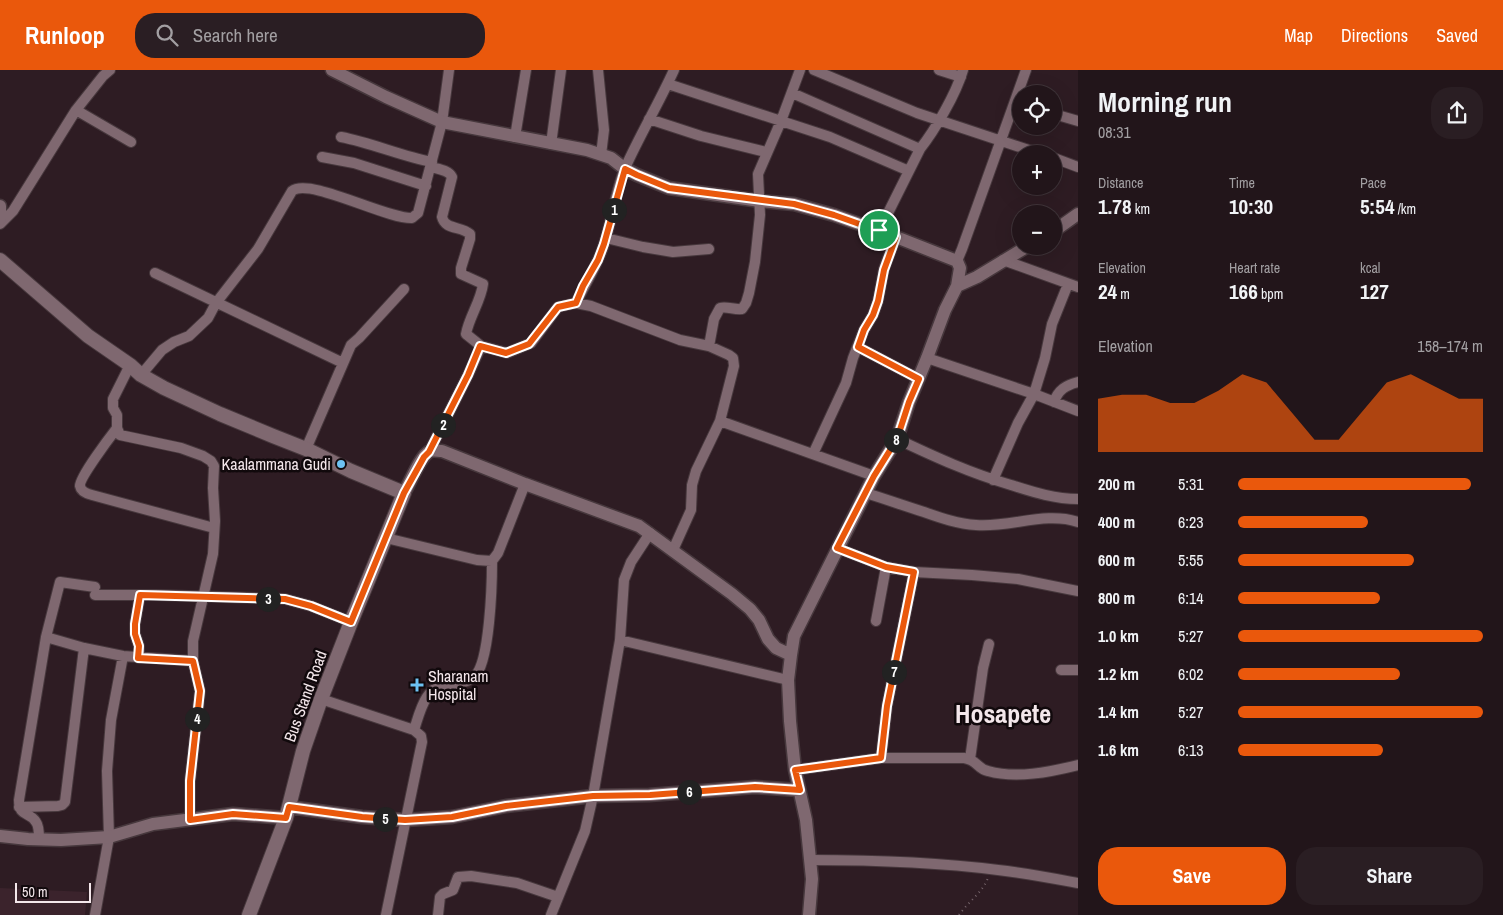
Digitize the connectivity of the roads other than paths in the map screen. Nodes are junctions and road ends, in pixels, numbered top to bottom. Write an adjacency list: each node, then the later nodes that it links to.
1 (110, 70): 16 (street)
2 (332, 70): 23 (street)
3 (449, 70): 23 (street)
4 (526, 70): 25 (street)
5 (561, 70): 28 (street)
6 (598, 70): 32 (street)
7 (674, 70): 13 (street)
8 (800, 70): 15 (street)
9 (814, 70): 20 (street)
10 (939, 70): 12 (street)
11 (1026, 70): 14 (street)
12 (962, 73): 20 (street)
13 (668, 84): 19 (street); 21 (street)
14 (1022, 85)
15 (792, 94): 21 (street); 30 (street)
16 (76, 110): 27 (street); 44 (street)
17 (1012, 115): 26 (street)
18 (1062, 116): 22 (street)
19 (649, 119): 31 (street); 37 (street)
20 (939, 120): 26 (street); 30 (street)
21 (781, 121): 31 (street); 38 (street)
22 (1078, 121)
23 (442, 122): 25 (street); 35 (street)
24 (341, 137): 35 (street)
25 (515, 137): 28 (street)
26 (1000, 140): 29 (street); 53 (street)
27 (131, 142)
28 (551, 144): 32 (street)
29 (1015, 145)
30 (920, 149): 38 (street)
31 (766, 152): 40 (street)
32 (601, 155): 37 (street)
33 (322, 157): 39 (street)
34 (1062, 161): 36 (street)
35 (432, 165): 39 (street); 60 (street)
36 (1078, 167)
37 (625, 169): 40 (street); 48 (street)
38 (909, 171): 46 (street)
39 (426, 186): 58 (street)
40 (760, 201): 46 (street); 61 (street)
41 (0, 206): 43 (street)
42 (1078, 214): 45 (street)
43 (0, 219)
44 (0, 224)
45 (1062, 225)
46 (879, 230): 47 (street)
47 (896, 237): 53 (street); 62 (street)
48 (606, 238): 49 (street); 59 (street)
49 (709, 249)
50 (1012, 255): 52 (street)
51 (0, 260): 65 (main road)
52 (1003, 260): 55 (street); 56 (street)
53 (957, 261): 55 (street)
54 (156, 274): 58 (street)
55 (957, 286): 63 (street)
56 (1073, 286): 69 (street)
57 (404, 290): 64 (street)
58 (216, 303): 64 (street); 66 (street)
59 (576, 303): 60 (street); 61 (street)
60 (480, 346): 76 (street)
61 (709, 346): 72 (street)
62 (858, 347): 67 (street); 77 (street)
63 (927, 358): 67 (street); 69 (street)
64 (343, 363): 75 (street)
65 (130, 365): 66 (main road); 73 (street)
66 (141, 375): 75 (main road)
67 (919, 379): 74 (street)
68 (1078, 382): 70 (street)
69 (1034, 394): 70 (street); 79 (street)
70 (1054, 402): 71 (street)
71 (1078, 412)
72 (720, 421): 77 (street); 89 (street)
73 (117, 428): 85 (street); 85 (street)
74 (897, 439): 78 (street); 79 (street)
75 (306, 449): 81 (main road)
76 (429, 452): 80 (street); 81 (street)
77 (813, 454): 78 (street)
78 (874, 476): 82 (street)
79 (993, 480): 83 (street)
80 (525, 484): 86 (street); 90 (street)
81 (404, 493): 87 (main road, Bus Stand Road)
82 (866, 493): 84 (street); 88 (street)
83 (1078, 498)
84 (1078, 522)
85 (214, 528): 95 (street)
86 (650, 534): 89 (street); 99 (street)
87 (386, 538): 90 (street); 97 (main road, Bus Stand Road)
88 (837, 548): 91 (street); 102 (street)
89 (673, 550): 102 (street)
90 (492, 561): 110 (street)
91 (886, 567): 92 (street); 96 (street)
92 (914, 572): 93 (street); 111 (street)
93 (1078, 591)
94 (140, 595): 95 (street); 98 (street); 104 (street)
95 (203, 598): 97 (street); 105 (street)
96 (876, 621)
97 (351, 622): 109 (main road, Bus Stand Road)
98 (46, 637): 101 (street); 117 (street)
99 (620, 640): 108 (street); 116 (street)
100 (989, 644): 112 (street)
101 (84, 648): 103 (street); 117 (street)
102 (791, 655): 108 (street)
103 (123, 656): 104 (street); 122 (street)
104 (138, 658): 105 (street)
105 (193, 661): 119 (street)
106 (1061, 670): 107 (street)
107 (1078, 670)
108 (788, 680): 114 (street)
109 (321, 699): 110 (street); 118 (main road, Bus Stand Road)
110 (414, 730): 120 (street)
111 (881, 758): 112 (street); 114 (street)
112 (970, 759): 113 (street)
113 (1078, 765)
114 (795, 770): 115 (street)
115 (800, 790): 116 (street); 124 (street)
116 (593, 796): 120 (street); 126 (street)
117 (19, 807): 123 (street)
118 (288, 812): 119 (street); 120 (street); 128 (main road, Bus Stand Road)
119 (190, 820): 122 (street)
120 (405, 820): 129 (street)
121 (0, 836): 123 (street)
122 (109, 837): 123 (street); 127 (street)
123 (39, 839)
124 (810, 860): 125 (street); 132 (street)
125 (1078, 882)
126 (558, 897): 130 (street); 131 (street)
127 (95, 915)
128 (249, 915)
129 (386, 915)
130 (438, 915)
131 (551, 915)
132 (809, 915)

